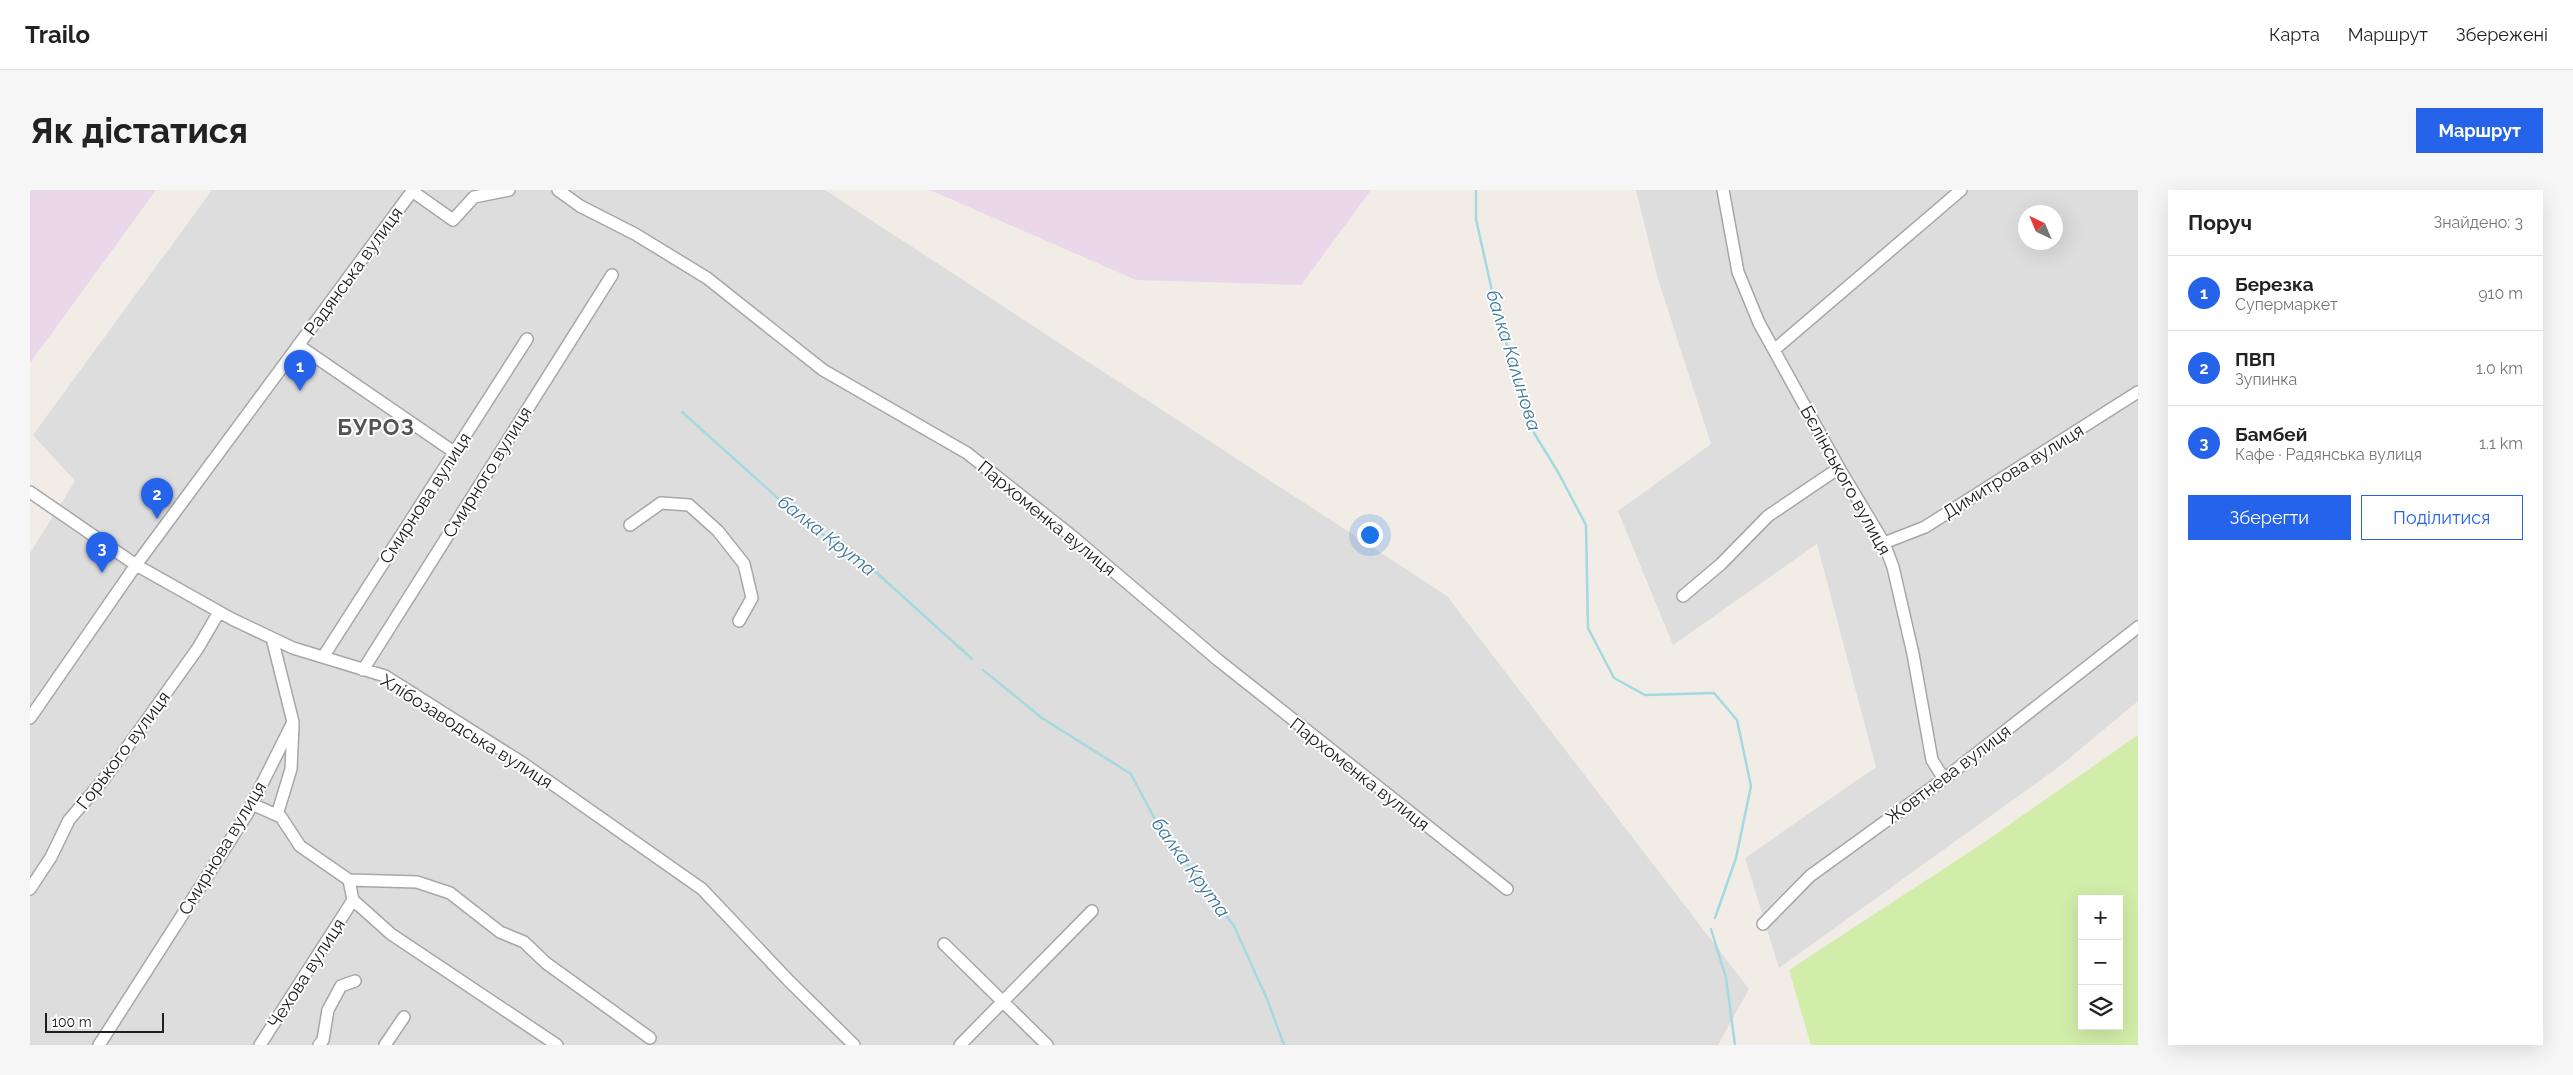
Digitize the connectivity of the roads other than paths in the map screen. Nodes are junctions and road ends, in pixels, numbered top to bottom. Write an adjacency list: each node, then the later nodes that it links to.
1 (509, 190): 5 (street)
2 (558, 190): 31 (street, Пархоменка вулиця)
3 (1723, 190): 9 (street, Бєлінського вулиця)
4 (1961, 190): 9 (street)
5 (412, 191): 8 (street, Радянська вулиця)
6 (612, 275): 23 (street, Смирного вулиця)
7 (527, 339): 11 (street, Смирнова вулиця)
8 (298, 345): 11 (street); 16 (street, Радянська вулиця)
9 (1774, 350): 12 (street, Бєлінського вулиця)
10 (2138, 392): 15 (street, Димитрова вулиця)
11 (454, 452): 22 (street, Смирнова вулиця)
12 (1839, 468): 15 (street, Бєлінського вулиця); 17 (street)
13 (30, 492): 16 (street, Хлібозаводська вулиця)
14 (630, 525): 19 (street)
15 (1884, 543): 26 (street, Бєлінського вулиця)
16 (136, 565): 18 (street, Хлібозаводська вулиця); 24 (street, Радянська вулиця)
17 (1683, 596)
18 (219, 612): 21 (street, Хлібозаводська вулиця); 30 (street, Горького вулиця)
19 (739, 621)
20 (2138, 627): 26 (street, Жовтнева вулиця)
21 (272, 638): 22 (street, Хлібозаводська вулиця); 25 (street)
22 (323, 657): 23 (street, Хлібозаводська вулиця)
23 (363, 670): 45 (street, Хлібозаводська вулиця)
24 (30, 718)
25 (293, 722): 27 (street, Смирнова вулиця); 28 (street)
26 (1944, 779): 34 (street, Жовтнева вулиця)
27 (252, 804): 28 (street); 40 (street, Смирнова вулиця)
28 (277, 815): 29 (street)
29 (349, 880): 32 (street); 39 (street)
30 (30, 889)
31 (1507, 889)
32 (353, 900): 41 (street, Чехова вулиця); 44 (street)
33 (1092, 911): 37 (street)
34 (1763, 924)
35 (944, 944): 37 (street)
36 (355, 981): 42 (street)
37 (1003, 1001): 46 (street); 47 (street)
38 (404, 1017): 43 (street)
39 (650, 1038)
40 (99, 1045)
41 (260, 1045)
42 (319, 1045)
43 (384, 1045)
44 (557, 1045)
45 (854, 1045)
46 (960, 1045)
47 (1048, 1045)

